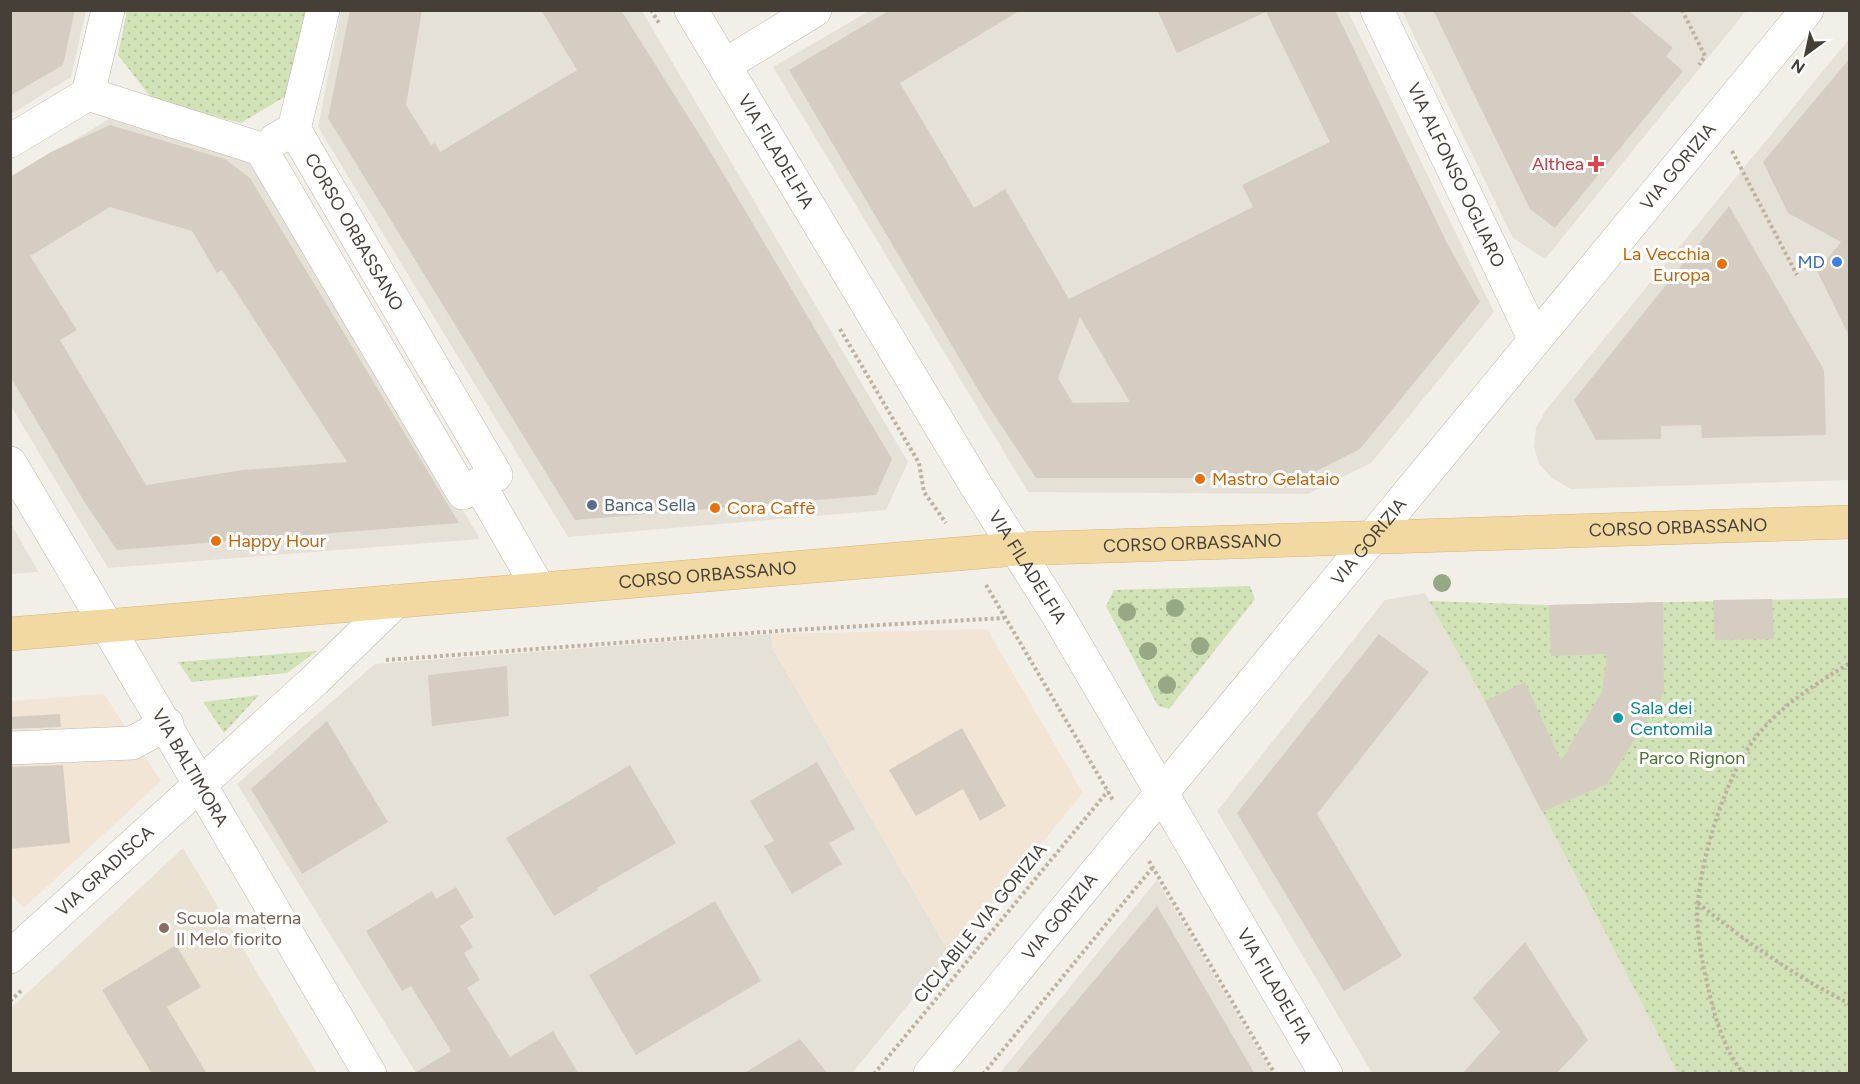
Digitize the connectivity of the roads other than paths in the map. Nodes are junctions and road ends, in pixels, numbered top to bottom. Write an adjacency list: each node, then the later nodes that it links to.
1 (108, 10): 8 (street)
2 (323, 10): 9 (street)
3 (692, 10): 7 (street, VIA FILADELFIA)
4 (815, 10): 7 (street)
5 (1377, 10): 12 (street, VIA ALFONSO OGLIARO)
6 (1808, 10): 12 (street, VIA GORIZIA)
7 (725, 65): 17 (street, VIA FILADELFIA)
8 (88, 94): 10 (street); 11 (street)
9 (294, 129): 11 (street); 14 (street, CORSO ORBASSANO)
10 (10, 141)
11 (261, 148): 14 (street, CORSO ORBASSANO)
12 (1535, 340): 16 (street, VIA GORIZIA)
13 (10, 463): 20 (street, VIA BALTIMORA)
14 (479, 484): 18 (street)
15 (1850, 522): 16 (main road, CORSO ORBASSANO)
16 (1373, 536): 17 (main road, CORSO ORBASSANO); 25 (street, VIA GORIZIA)
17 (1016, 549): 18 (main road, CORSO ORBASSANO); 25 (street, VIA FILADELFIA)
18 (538, 589): 19 (main road, CORSO ORBASSANO)
19 (396, 601): 20 (main road, CORSO ORBASSANO); 24 (street)
20 (108, 625): 21 (main road, CORSO ORBASSANO); 22 (street, VIA BALTIMORA)
21 (10, 634)
22 (167, 724): 23 (street); 24 (street, VIA BALTIMORA)
23 (10, 748)
24 (199, 785): 26 (street, VIA GRADISCA); 27 (street, VIA BALTIMORA)
25 (1162, 792): 28 (street, VIA GORIZIA); 29 (street, VIA FILADELFIA)
26 (10, 957)
27 (370, 1074)
28 (930, 1074)
29 (1326, 1074)

